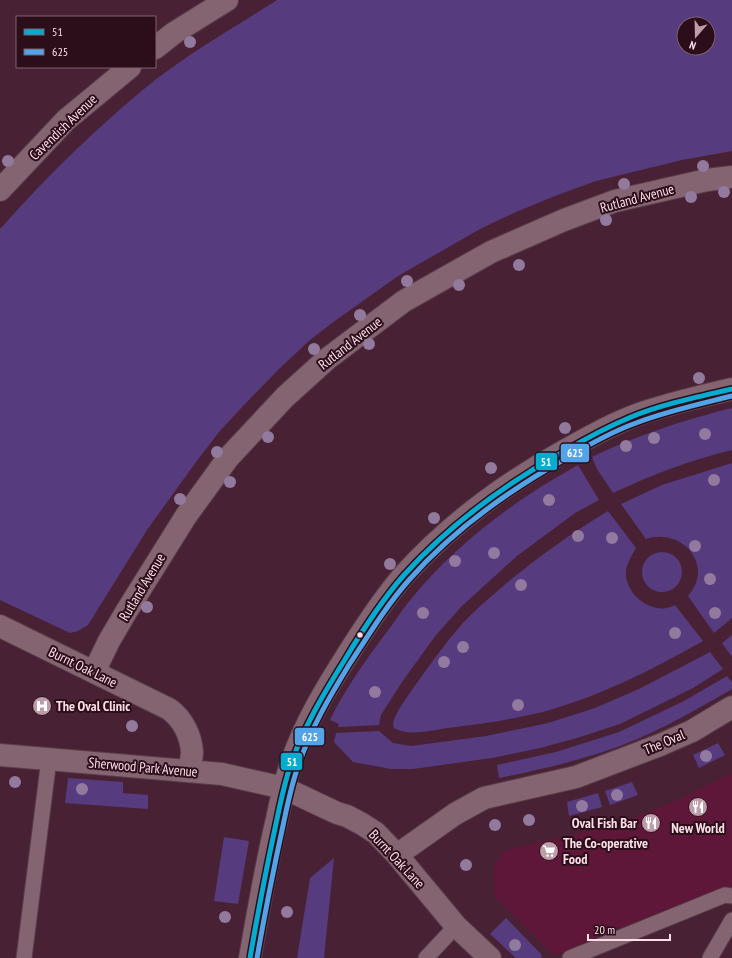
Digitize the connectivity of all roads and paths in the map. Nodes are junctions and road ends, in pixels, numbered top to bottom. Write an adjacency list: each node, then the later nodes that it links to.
1 (227, 0): 2 (street)
2 (156, 47)
3 (129, 68): 5 (street, Cavendish Avenue)
4 (732, 177): 8 (street, Rutland Avenue)
5 (0, 190)
6 (732, 389): 13 (street)
7 (0, 626): 8 (street, Burnt Oak Lane)
8 (94, 672): 12 (street, Burnt Oak Lane)
9 (732, 707): 14 (street, The Oval)
10 (0, 755): 11 (street, Sherwood Park Avenue)
11 (49, 759): 12 (street, Sherwood Park Avenue); 18 (lane)
12 (189, 771): 13 (street, Sherwood Park Avenue)
13 (284, 788): 14 (street, Burnt Oak Lane); 19 (street)
14 (397, 855): 17 (street, Burnt Oak Lane)
15 (732, 896): 22 (lane)
16 (732, 920): 23 (lane)
17 (456, 926): 20 (lane); 21 (street, Burnt Oak Lane)
18 (24, 958)
19 (250, 958)
20 (426, 958)
21 (490, 958)
22 (570, 958)
23 (710, 958)

